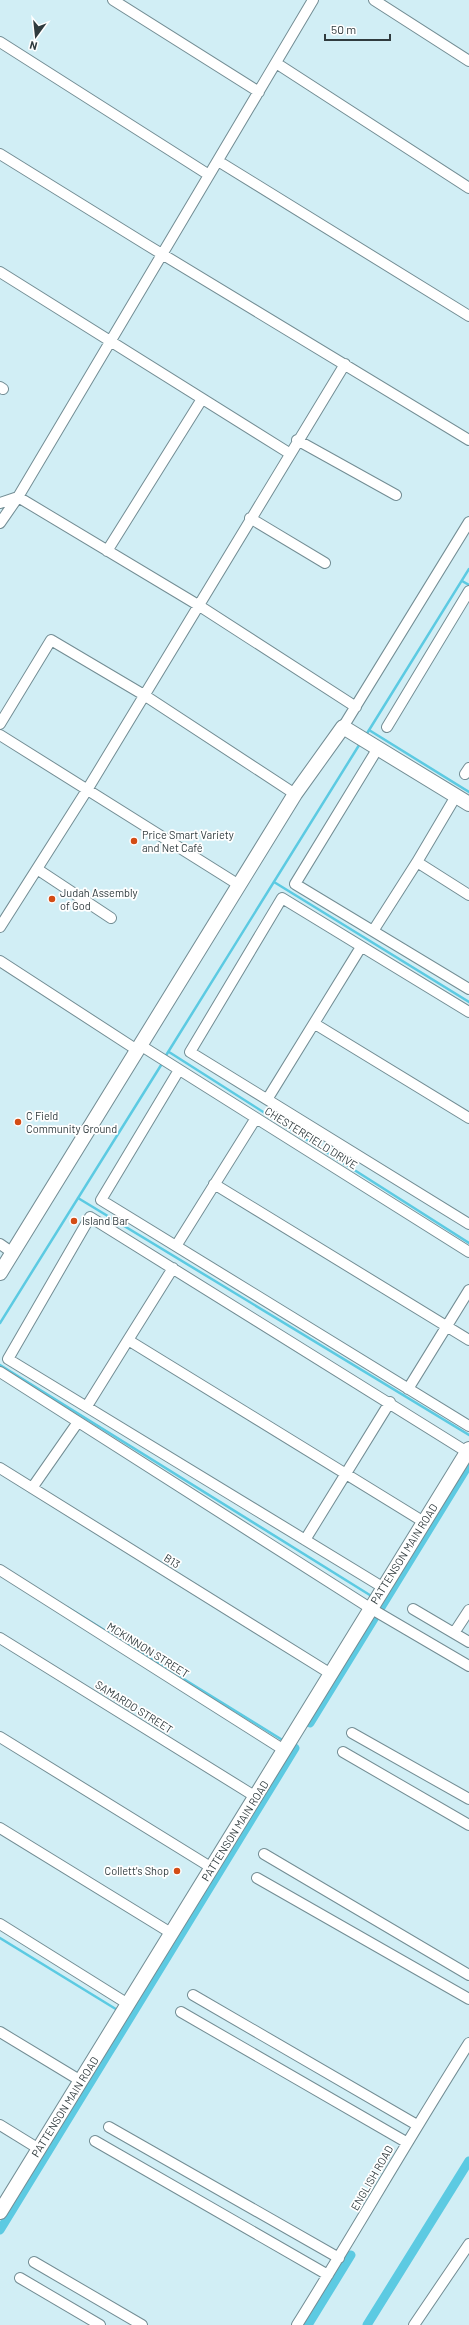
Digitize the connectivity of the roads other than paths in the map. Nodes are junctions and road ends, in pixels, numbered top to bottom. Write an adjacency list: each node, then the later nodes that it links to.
1 (114, 0): 7 (street)
2 (374, 0): 5 (street)
3 (311, 1): 6 (street)
4 (0, 42): 10 (street)
5 (469, 61)
6 (276, 63): 7 (street); 11 (street)
7 (259, 92): 9 (street)
8 (0, 154): 12 (street)
9 (218, 160): 10 (street); 14 (street)
10 (209, 175): 12 (street)
11 (469, 188)
12 (162, 253): 15 (street); 16 (street)
13 (0, 272): 15 (street)
14 (469, 316)
15 (110, 341): 17 (street); 22 (street)
16 (345, 364): 18 (street); 19 (street)
17 (202, 399): 20 (street); 27 (street)
18 (297, 440): 20 (street); 21 (street)
19 (469, 440)
20 (289, 453): 24 (street)
21 (396, 495)
22 (18, 497): 23 (street); 26 (street); 27 (street)
23 (0, 503)
24 (250, 518): 28 (street); 30 (street)
25 (469, 522): 32 (street)
26 (0, 523)
27 (107, 551): 30 (street)
28 (325, 563)
29 (469, 591): 35 (street)
30 (198, 605): 31 (street); 32 (street)
31 (144, 695): 33 (street); 38 (street); 39 (street)
32 (356, 707): 34 (street)
33 (0, 724)
34 (343, 727): 37 (street); 39 (street)
35 (387, 727)
36 (0, 735): 38 (street)
37 (377, 747): 40 (street); 48 (street)
38 (87, 790): 43 (street); 44 (street)
39 (295, 794): 44 (street)
40 (456, 796): 41 (street); 42 (street)
41 (469, 804)
42 (417, 862): 45 (street); 48 (street)
43 (37, 869): 46 (street); 47 (street)
44 (239, 885): 54 (street)
45 (469, 895)
46 (111, 918)
47 (0, 927)
48 (373, 930): 51 (street)
49 (361, 947): 52 (street); 53 (street); 56 (street, CHESTERFIELD DRIVE)
50 (0, 961): 54 (street, CHESTERFIELD DRIVE)
51 (469, 989)
52 (469, 1012)
53 (315, 1024): 56 (street); 58 (street)
54 (139, 1048): 55 (street, CHESTERFIELD DRIVE); 64 (street)
55 (179, 1070): 57 (street, CHESTERFIELD DRIVE); 62 (street)
56 (268, 1098): 60 (street, CHESTERFIELD DRIVE)
57 (256, 1118): 59 (street); 63 (street, CHESTERFIELD DRIVE)
58 (469, 1118)
59 (214, 1184): 62 (street); 68 (street)
60 (469, 1224)
61 (0, 1244): 64 (street)
62 (176, 1246): 72 (street)
63 (469, 1252)
64 (13, 1253): 66 (street)
65 (173, 1268): 69 (street); 73 (street); 74 (street)
66 (0, 1273)
67 (469, 1290): 68 (street)
68 (447, 1326): 70 (street); 72 (street)
69 (128, 1340): 74 (street); 79 (street)
70 (469, 1340)
71 (1, 1374): 75 (street)
72 (408, 1389): 76 (street)
73 (390, 1402): 77 (street); 79 (street)
74 (87, 1406): 82 (street)
75 (78, 1422): 80 (street); 85 (street)
76 (469, 1426)
77 (468, 1451): 81 (street, PATTENSON MAIN ROAD)
78 (0, 1468): 80 (street, B13)
79 (346, 1474): 81 (street); 82 (street)
80 (32, 1488): 92 (street, B13)
81 (424, 1522): 84 (street, PATTENSON MAIN ROAD)
82 (305, 1540): 84 (street)
83 (0, 1570): 95 (street, MCKINNON STREET)
84 (382, 1591): 85 (street, PATTENSON MAIN ROAD)
85 (374, 1609): 91 (street); 92 (street, PATTENSON MAIN ROAD)
86 (413, 1609): 88 (street)
87 (469, 1610): 88 (street)
88 (454, 1633): 90 (street)
89 (0, 1638): 97 (street, SAMARDO STREET)
90 (469, 1642)
91 (469, 1666)
92 (331, 1674): 95 (street, PATTENSON MAIN ROAD)
93 (352, 1733): 98 (street)
94 (0, 1737): 102 (street)
95 (284, 1750): 97 (street, PATTENSON MAIN ROAD)
96 (344, 1752): 99 (street)
97 (256, 1797): 102 (street, PATTENSON MAIN ROAD)
98 (469, 1799)
99 (469, 1825)
100 (0, 1828): 105 (street)
101 (264, 1854): 106 (street)
102 (212, 1868): 105 (street, PATTENSON MAIN ROAD)
103 (257, 1878): 108 (street)
104 (0, 1924): 109 (street)
105 (171, 1933): 109 (street, PATTENSON MAIN ROAD)
106 (469, 1975)
107 (192, 1994): 115 (street)
108 (469, 1999)
109 (128, 2004): 113 (street, PATTENSON MAIN ROAD)
110 (181, 2012): 118 (street)
111 (0, 2032): 113 (street)
112 (469, 2044): 115 (street, ENGLISH ROAD)
113 (81, 2081): 119 (street, PATTENSON MAIN ROAD)
114 (0, 2125): 119 (street)
115 (417, 2125): 118 (street, ENGLISH ROAD)
116 (110, 2127): 122 (street)
117 (96, 2141): 124 (street)
118 (406, 2142): 122 (street, ENGLISH ROAD)
119 (39, 2149): 120 (street, PATTENSON MAIN ROAD)
120 (0, 2212)
121 (469, 2244): 129 (street)
122 (339, 2258): 124 (street, ENGLISH ROAD)
123 (34, 2262): 127 (street)
124 (328, 2275): 128 (street, ENGLISH ROAD)
125 (20, 2278): 126 (street)
126 (100, 2325)
127 (142, 2325)
128 (297, 2325)
129 (414, 2325)

